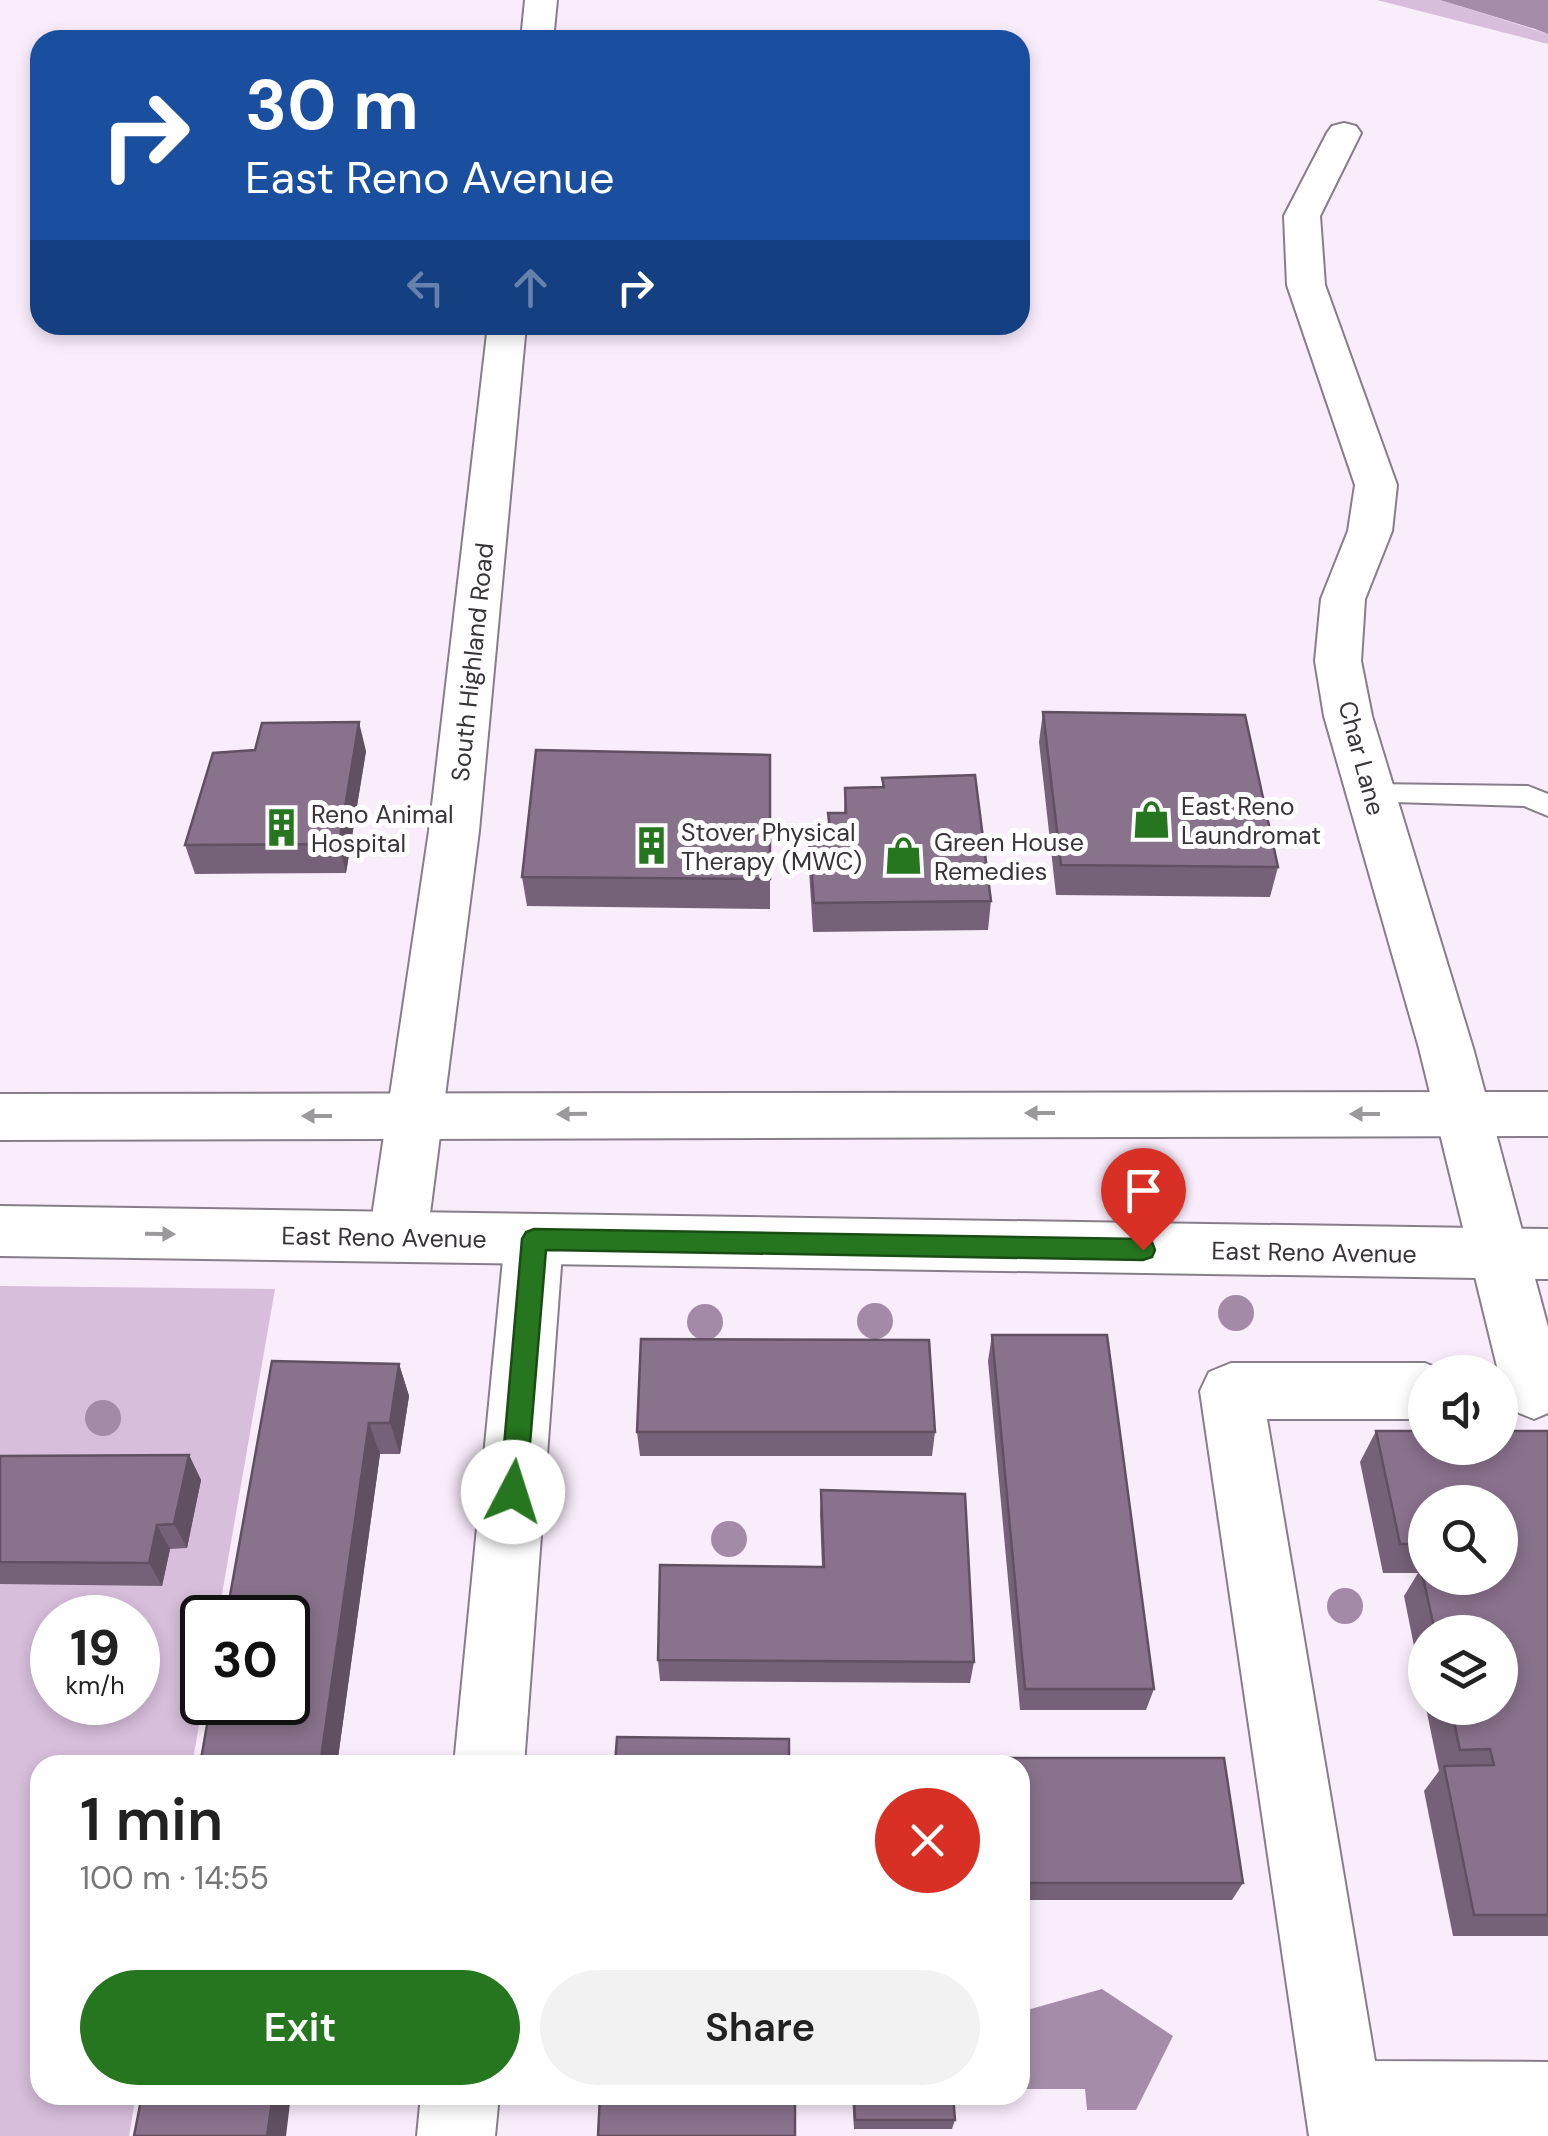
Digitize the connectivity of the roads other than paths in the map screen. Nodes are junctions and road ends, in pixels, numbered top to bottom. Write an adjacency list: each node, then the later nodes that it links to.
1 (541, 0): 2 (street)
2 (538, 30)
3 (1344, 133): 5 (street, Char Lane)
4 (506, 335): 9 (street, South Highland Road)
5 (1371, 794): 6 (lane); 7 (street, Char Lane)
6 (1548, 806)
7 (1463, 1114): 8 (street); 9 (street, one-way to 9); 14 (street, Char Lane)
8 (1548, 1114)
9 (414, 1116): 10 (street, one-way to 10); 12 (street, South Highland Road)
10 (0, 1117)
11 (0, 1231): 12 (street, East Reno Avenue, one-way to 12)
12 (398, 1237): 13 (street, East Reno Avenue)
13 (534, 1239): 14 (street, East Reno Avenue); 17 (street)
14 (1524, 1254): 16 (street, Char Lane)
15 (1408, 1391): 20 (street)
16 (1527, 1391)
17 (490, 1755)
18 (1548, 2101): 20 (street)
19 (459, 2105): 21 (street)
20 (1345, 2118)
21 (456, 2136)

